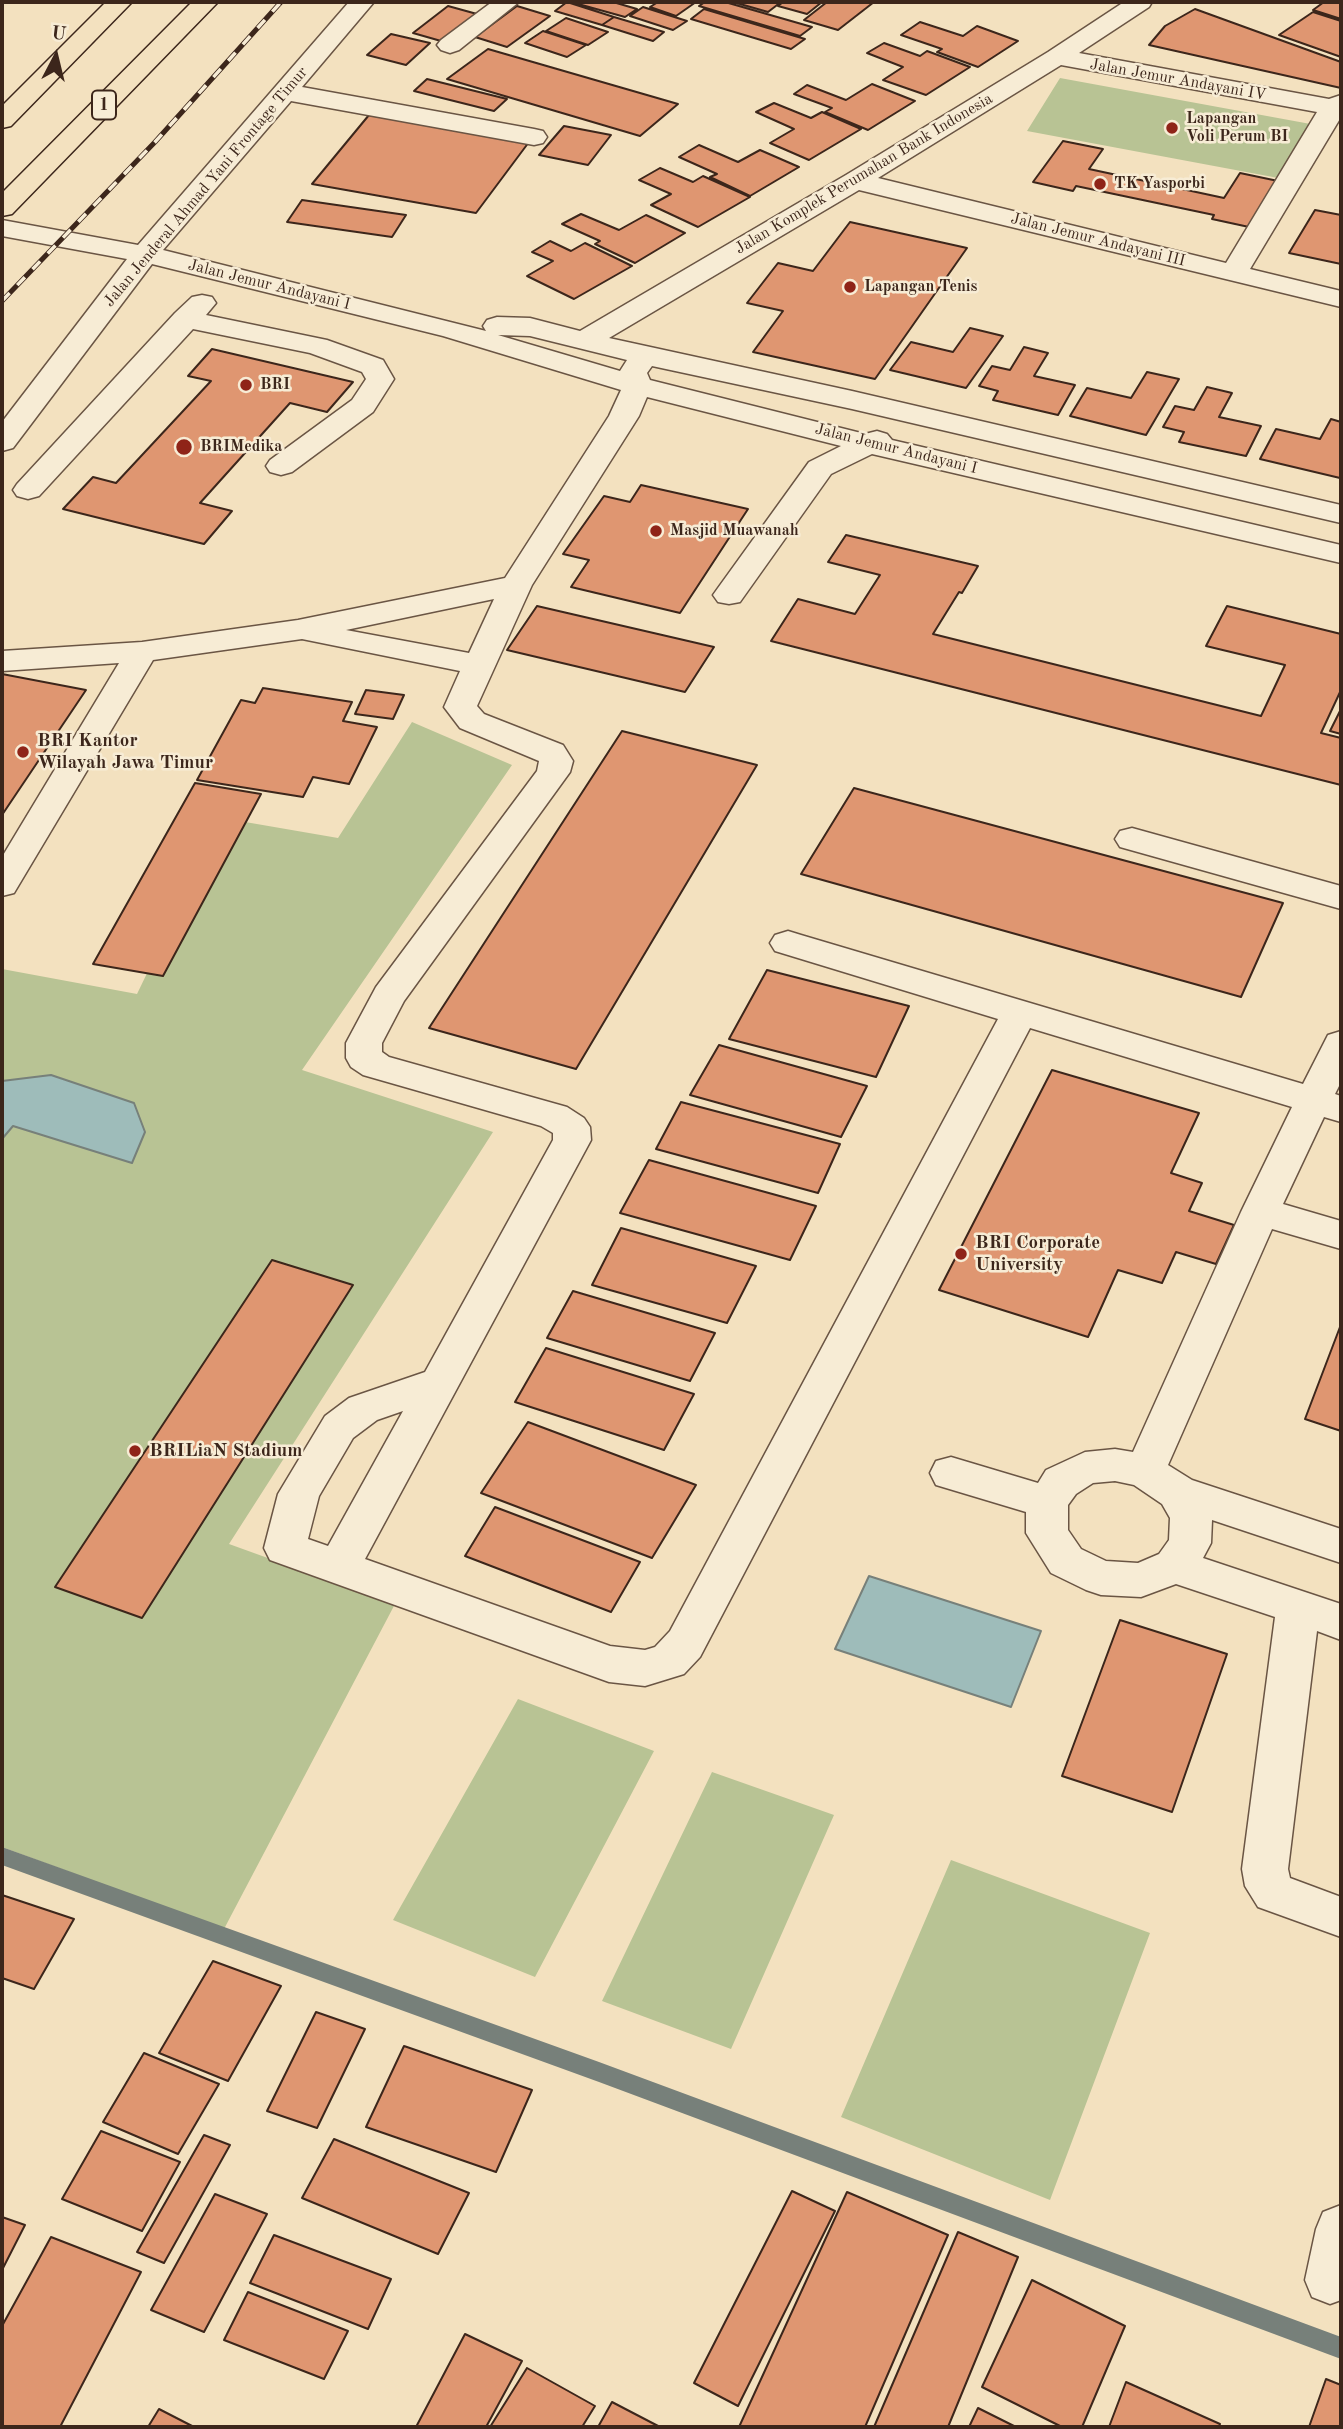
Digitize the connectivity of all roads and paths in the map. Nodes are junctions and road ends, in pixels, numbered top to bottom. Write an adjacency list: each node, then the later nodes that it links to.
1 (120, 2): 10 (highway)
2 (206, 2): 13 (highway, 1)
3 (362, 2): 8 (street, Jalan Jenderal Ahmad Yani Frontage Timur)
4 (507, 2): 6 (street)
5 (1140, 2): 7 (street, Jalan Komplek Perumahan Bank Indonesia)
6 (450, 46)
7 (1056, 57): 9 (street, Jalan Jemur Andayani IV); 12 (street, Jalan Komplek Perumahan Bank Indonesia)
8 (285, 92): 11 (street); 15 (street, Jalan Jenderal Ahmad Yani Frontage Timur)
9 (1339, 107): 16 (street)
10 (2, 120)
11 (534, 137)
12 (855, 181): 16 (street, Jalan Jemur Andayani III); 21 (street, Jalan Komplek Perumahan Bank Indonesia)
13 (2, 208)
14 (2, 228): 15 (street, Jalan Jemur Andayani I)
15 (145, 254): 17 (street, Jalan Jemur Andayani I); 25 (street, Jalan Jenderal Ahmad Yani Frontage Timur)
16 (1234, 273): 18 (street, Jalan Jemur Andayani III)
17 (232, 275): 19 (street); 20 (street, Jalan Jemur Andayani I)
18 (1341, 299)
19 (185, 319): 27 (street); 28 (street)
20 (453, 330): 21 (street, Jalan Jemur Andayani I); 23 (street, Jalan Jemur Andayani I)
21 (584, 340): 22 (street, Jalan Jemur Andayani I)
22 (644, 356): 23 (street); 24 (street, Jalan Jemur Andayani I)
23 (637, 386): 26 (street, Jalan Jemur Andayani I); 31 (street)
24 (922, 416): 26 (street); 29 (street, Jalan Jemur Andayani I)
25 (2, 442)
26 (869, 444): 30 (street, Jalan Jemur Andayani I); 32 (street)
27 (281, 466)
28 (28, 490)
29 (1341, 514)
30 (1341, 554)
31 (516, 585): 33 (street); 36 (street)
32 (729, 595)
33 (298, 630): 34 (street); 36 (street)
34 (142, 652): 35 (street); 38 (street)
35 (2, 661)
36 (478, 666): 46 (street)
37 (1132, 839): 39 (street)
38 (2, 885)
39 (1341, 898)
40 (788, 943): 41 (street)
41 (1020, 1012): 43 (street); 52 (street)
42 (1341, 1044): 43 (street)
43 (1327, 1104): 44 (street)
44 (1260, 1212): 45 (street); 48 (street)
45 (1341, 1236)
46 (439, 1383): 52 (street); 52 (street)
47 (951, 1473): 49 (street)
48 (1161, 1482): 49 (street); 50 (street); 51 (street)
49 (1046, 1502): 51 (street)
50 (1341, 1546)
51 (1174, 1566): 53 (street)
52 (338, 1568)
53 (1298, 1607): 54 (street); 55 (street)
54 (1341, 1622)
55 (1341, 1917)
56 (1341, 2230): 57 (street)
57 (1330, 2280)

